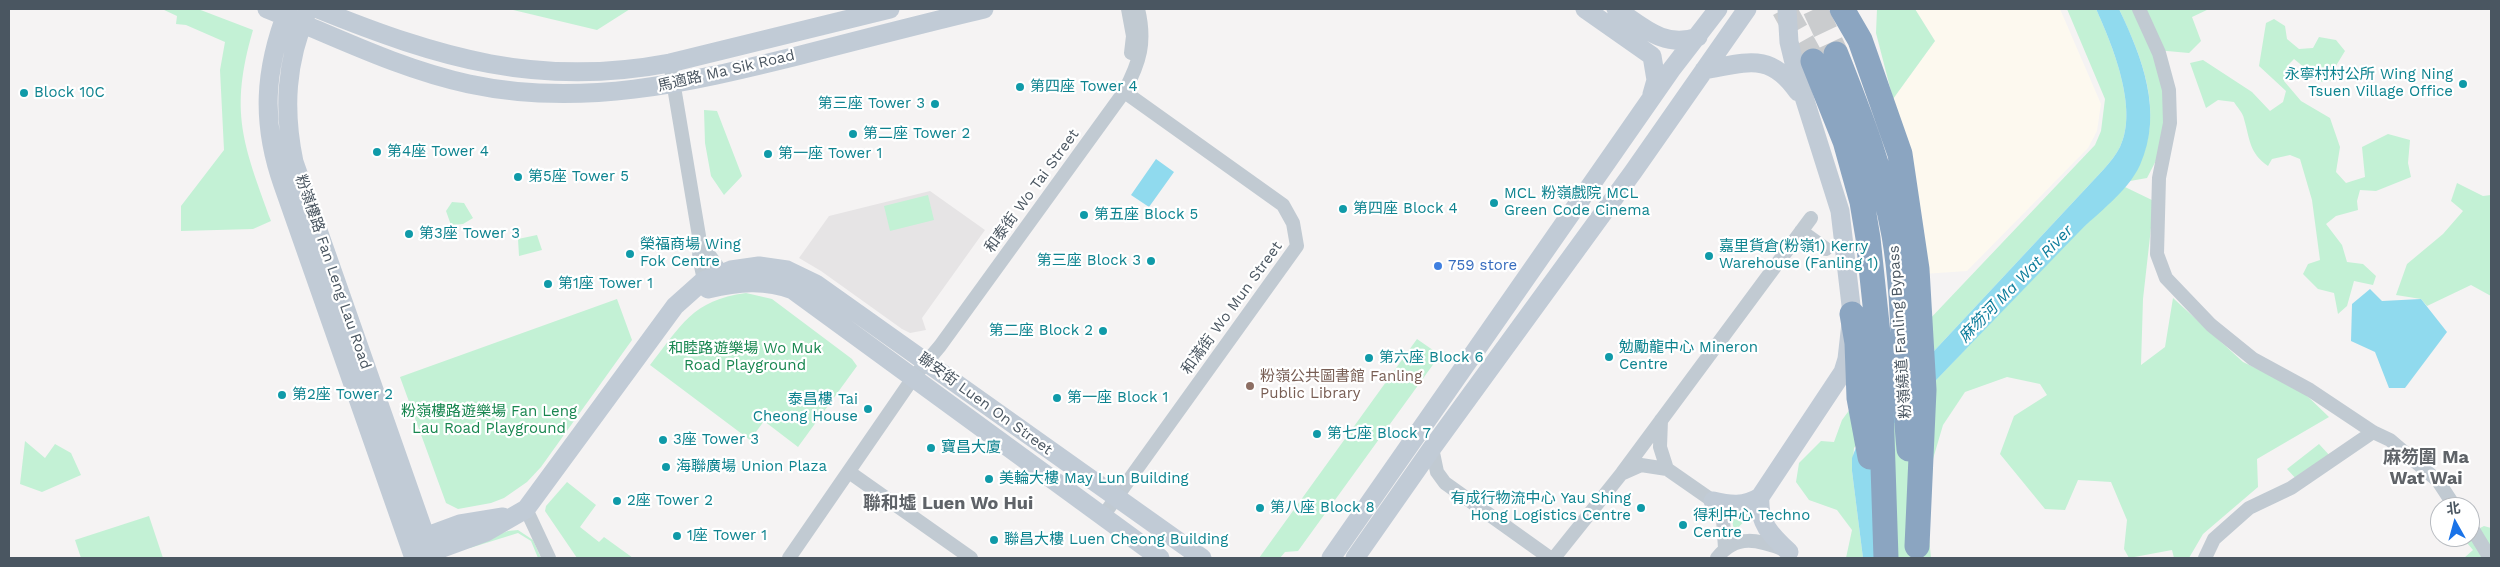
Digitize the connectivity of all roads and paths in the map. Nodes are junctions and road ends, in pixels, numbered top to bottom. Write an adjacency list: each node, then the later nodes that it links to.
1 (267, 9): 15 (main road, 馬適路 Ma Sik Road)
2 (318, 9): 19 (main road, 馬適路 Ma Sik Road)
3 (890, 9): 19 (main road, 馬適路 Ma Sik Road)
4 (984, 9): 21 (main road, 馬適路 Ma Sik Road)
5 (1128, 9): 22 (street, 和泰街 Wo Tai Street)
6 (1138, 9): 22 (street, 和泰街 Wo Tai Street)
7 (1585, 9): 23 (main road)
8 (1616, 9): 16 (main road)
9 (1718, 9): 16 (main road)
10 (1747, 9): 20 (main road)
11 (1787, 9): 24 (main road)
12 (1842, 9): 17 (highway)
13 (1860, 9): 17 (highway)
14 (2139, 9): 36 (street)
15 (296, 14): 21 (main road, 馬適路 Ma Sik Road); 48 (main road, 粉嶺樓路 Fan Leng Lau Road)
16 (1698, 37): 23 (main road)
17 (1860, 40): 32 (highway)
18 (1824, 57): 32 (highway, 粉嶺繞道 Fanling Bypass)
19 (670, 63): 21 (street)
20 (1704, 70): 24 (main road); 37 (main road)
21 (673, 85): 27 (street)
22 (1122, 90): 33 (street, 和泰街 Wo Tai Street); 43 (street, 和滿街 Wo Mun Street)
23 (1650, 100): 58 (main road)
24 (1805, 102): 31 (main road)
25 (1811, 218): 26 (street)
26 (1801, 231): 28 (street); 35 (street)
27 (700, 242): 29 (street); 30 (street)
28 (1826, 249)
29 (726, 278): 30 (main road); 33 (main road, 聯安街 Luen On Street); 34 (main road, 聯安街 Luen On Street)
30 (705, 285): 45 (main road)
31 (1852, 314): 32 (highway); 41 (main road)
32 (1890, 341): 49 (highway, 粉嶺繞道 Fanling Bypass); 51 (highway, 粉嶺繞道 Fanling Bypass)
33 (924, 361): 34 (street, 和泰街 Wo Tai Street); 43 (main road, 聯安街 Luen On Street)
34 (913, 378): 39 (street, 和泰街 Wo Tai Street); 46 (main road, 聯安街 Luen On Street)
35 (1661, 420): 38 (street); 40 (street)
36 (2373, 432): 42 (street); 62 (street)
37 (1432, 448): 59 (main road); 60 (street)
38 (1667, 469): 40 (street); 44 (street)
39 (849, 472): 54 (street, 和泰街 Wo Tai Street); 55 (street)
40 (1622, 473): 61 (street)
41 (1760, 497): 44 (main road); 52 (main road)
42 (2448, 497)
43 (1116, 498): 46 (street, 和滿街 Wo Mun Street); 57 (main road, 聯安街 Luen On Street)
44 (1713, 501): 50 (street)
45 (521, 512): 48 (main road); 53 (street)
46 (1103, 516): 56 (main road, 聯安街 Luen On Street)
47 (2480, 542): 63 (street)
48 (421, 551)
49 (1917, 552)
50 (1721, 553): 52 (street)
51 (1886, 553)
52 (1792, 555)
53 (549, 558)
54 (789, 558)
55 (971, 558)
56 (1160, 558)
57 (1202, 558)
58 (1331, 558)
59 (1355, 558)
60 (1550, 558)
61 (1554, 558)
62 (2205, 558)
63 (2490, 558)

